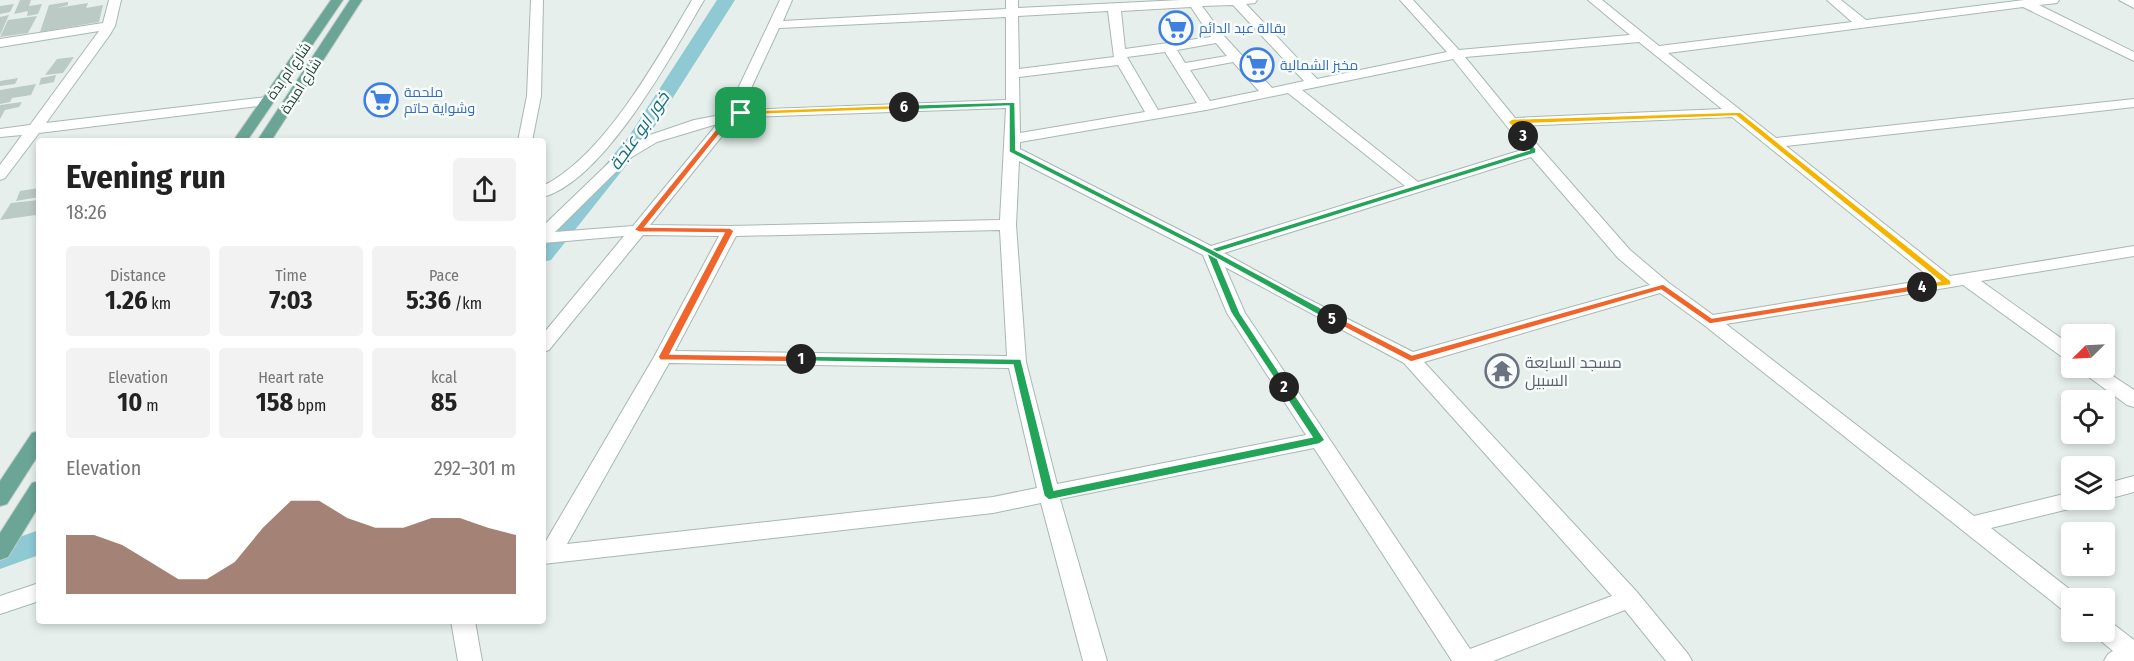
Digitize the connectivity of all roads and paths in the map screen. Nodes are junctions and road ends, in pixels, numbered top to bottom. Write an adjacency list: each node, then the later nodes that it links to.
1 (115, 0): 22 (street)
2 (338, 0): 37 (main road, شارع ام بدة)
3 (356, 0): 48 (main road, شارع امبدة)
4 (537, 0): 49 (street)
5 (698, 0): 55 (street)
6 (786, 0): 21 (street)
7 (1251, 0): 14 (street)
8 (1406, 0): 28 (street)
9 (1594, 0): 23 (street)
10 (1833, 0): 20 (street)
11 (2053, 0): 16 (street)
12 (2125, 0): 17 (street)
13 (1215, 1): 14 (street); 15 (street)
14 (1236, 1): 34 (street)
15 (1194, 3): 19 (street); 24 (street)
16 (2026, 4): 20 (street); 30 (street)
17 (2134, 4)
18 (1012, 6): 19 (street); 21 (street); 33 (street)
19 (1114, 7): 29 (street)
20 (1863, 24): 27 (street)
21 (773, 25): 42 (street)
22 (109, 27): 25 (street); 45 (street)
23 (1642, 38): 27 (street); 28 (street)
24 (1219, 39): 26 (street); 31 (street)
25 (0, 43)
26 (1169, 48): 29 (street); 32 (street)
27 (1657, 50): 41 (street)
28 (1456, 54): 34 (street); 44 (street)
29 (1121, 57): 33 (street); 43 (street)
30 (2134, 57)
31 (1236, 58): 32 (street); 36 (street)
32 (1180, 68): 40 (street)
33 (1012, 74): 39 (street)
34 (1314, 84): 35 (street)
35 (1292, 88): 36 (street); 54 (street)
36 (1269, 93): 40 (street)
37 (267, 101): 45 (street); 47 (main road, شارع ام بدة)
38 (2134, 103): 50 (street)
39 (1012, 104): 42 (street); 51 (street)
40 (1206, 106): 43 (street)
41 (1737, 113): 44 (street); 50 (street)
42 (732, 114): 57 (street); 59 (street)
43 (1154, 115): 51 (street)
44 (1512, 122): 52 (street)
45 (35, 128): 46 (street); 53 (street)
46 (0, 133)
47 (242, 138)
48 (266, 138)
49 (526, 138)
50 (1775, 143): 64 (street)
51 (1012, 145): 56 (street); 62 (street)
52 (1534, 151): 54 (street); 65 (street)
53 (0, 175)
54 (1414, 187): 62 (street)
55 (546, 191)
56 (1008, 225): 58 (street); 71 (street)
57 (639, 230): 58 (street); 60 (street); 67 (street)
58 (730, 231): 69 (street)
59 (546, 234)
60 (546, 237)
61 (2134, 251): 63 (street)
62 (1210, 252): 70 (street); 74 (street)
63 (1968, 280): 64 (street); 68 (street)
64 (1948, 283): 66 (street)
65 (1663, 287): 66 (street); 70 (street)
66 (1710, 321): 82 (street)
67 (546, 342)
68 (2061, 347)
69 (663, 357): 71 (street); 84 (street)
70 (1411, 359): 87 (street)
71 (1017, 362): 80 (street)
72 (2103, 378): 73 (street)
73 (2134, 400)
74 (1319, 440): 80 (street); 92 (street)
75 (36, 442): 78 (main road)
76 (2134, 484): 77 (street)
77 (2115, 489)
78 (1, 495)
79 (34, 496): 83 (main road)
80 (1049, 496): 84 (street); 94 (street)
81 (2061, 503): 82 (street)
82 (1971, 525): 86 (street)
83 (0, 551)
84 (546, 555)
85 (36, 593): 88 (street)
86 (2061, 595)
87 (1629, 599): 92 (street); 95 (street)
88 (0, 605)
89 (464, 624): 93 (street)
90 (2115, 642): 91 (street)
91 (2128, 656)
92 (1474, 660)
93 (470, 661)
94 (1095, 661)
95 (1680, 661)

